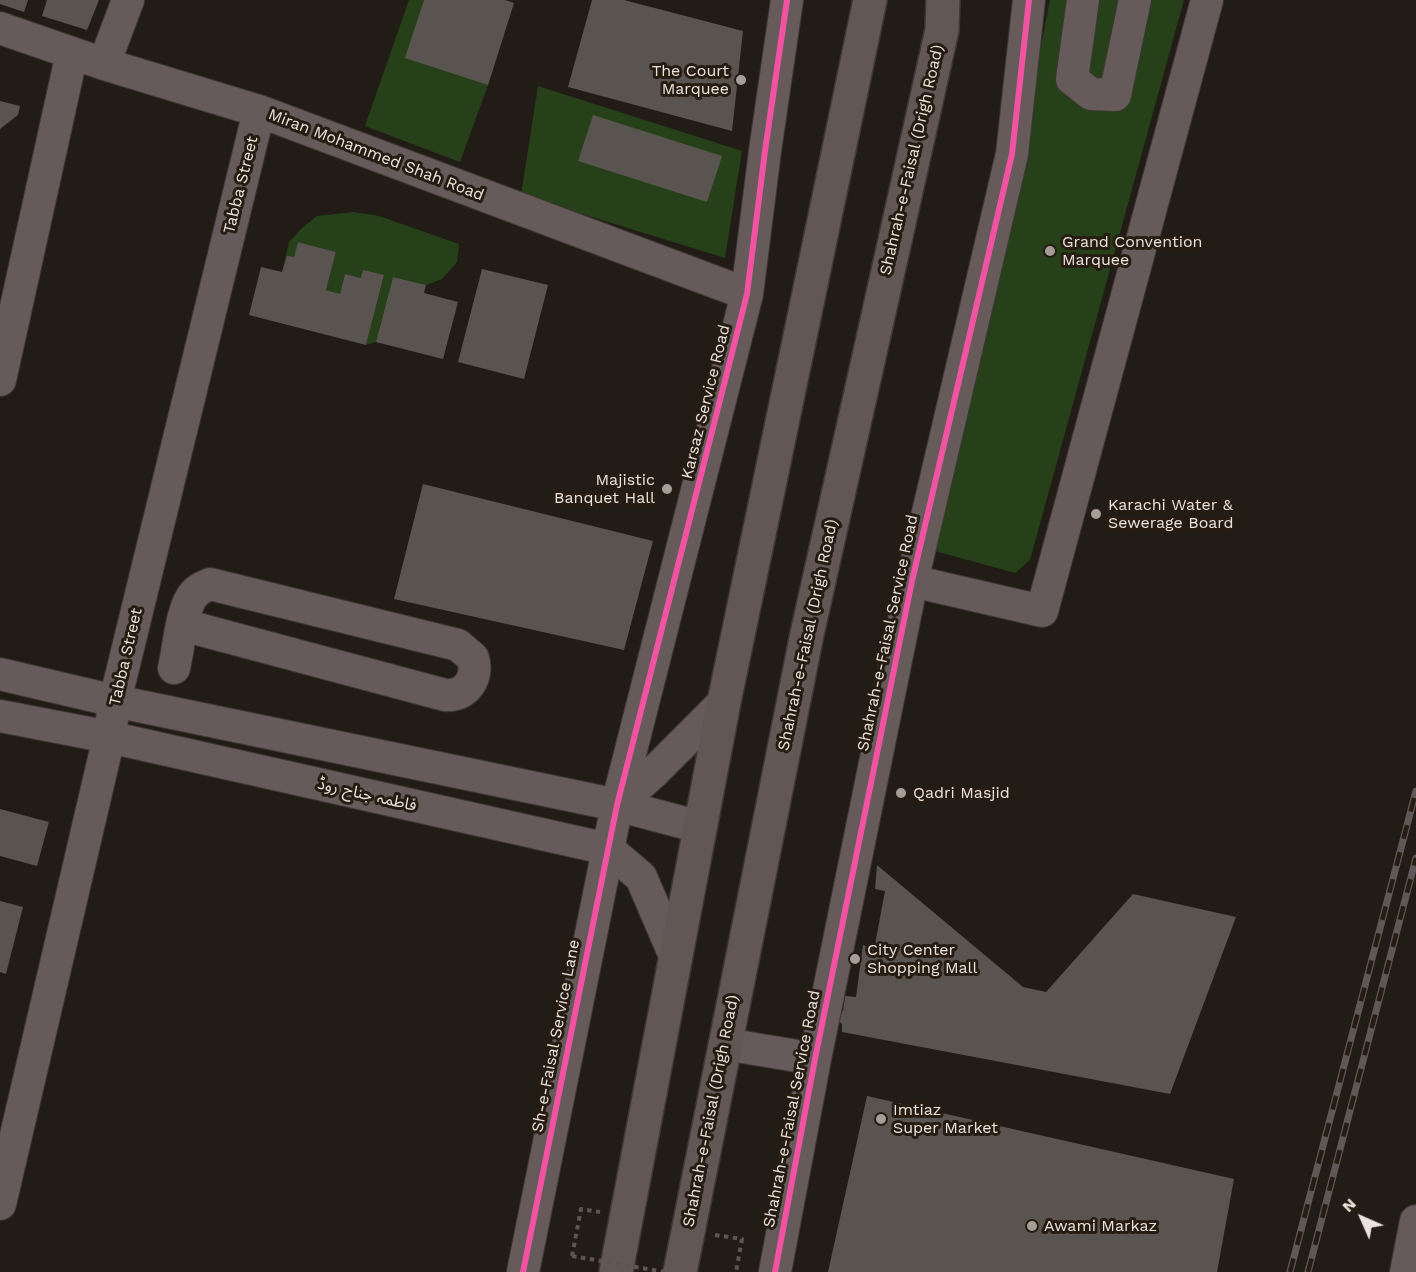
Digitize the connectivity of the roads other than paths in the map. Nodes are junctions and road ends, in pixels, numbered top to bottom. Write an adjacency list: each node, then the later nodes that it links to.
1 (128, 0): 11 (street)
2 (787, 0): 13 (street, Karsaz Service Road)
3 (870, 0): 20 (highway)
4 (943, 0): 27 (highway, Shahrah-e-Faisal (Drigh Road))
5 (1029, 0): 15 (street, Shahrah-e-Faisal Service Road)
6 (1083, 0): 7 (street)
7 (1135, 0)
8 (1207, 0): 15 (street)
9 (0, 28): 10 (street, Miran Mohammed Shah Road)
10 (72, 53): 11 (street, Miran Mohammed Shah Road); 14 (street)
11 (104, 64): 12 (street, Miran Mohammed Shah Road)
12 (259, 111): 13 (street, Miran Mohammed Shah Road); 16 (street, Tabba Street)
13 (747, 294): 23 (street, Karsaz Service Road)
14 (0, 380)
15 (912, 580): 28 (street, Shahrah-e-Faisal Service Road)
16 (131, 635): 17 (street); 19 (street, Tabba Street)
17 (179, 647): 17 (street)
18 (0, 674): 19 (street)
19 (115, 701): 22 (street, Tabba Street); 23 (street)
20 (724, 702): 23 (street); 24 (highway)
21 (0, 716): 22 (street, فاطمہ جناح روڈ)
22 (109, 737): 25 (street, فاطمہ جناح روڈ); 29 (street, Tabba Street)
23 (617, 805): 24 (street); 25 (street, Sh-e-Faisal Service Lane)
24 (700, 827): 26 (highway)
25 (608, 849): 26 (street, فاطمہ جناح روڈ); 31 (street, Sh-e-Faisal Service Lane)
26 (675, 956): 32 (highway)
27 (725, 1044): 28 (street); 33 (highway, Shahrah-e-Faisal (Drigh Road))
28 (815, 1059): 34 (street, Shahrah-e-Faisal Service Road)
29 (0, 1204)
30 (1416, 1221): 35 (street)
31 (523, 1272)
32 (616, 1272)
33 (680, 1272)
34 (775, 1272)
35 (1406, 1272)

